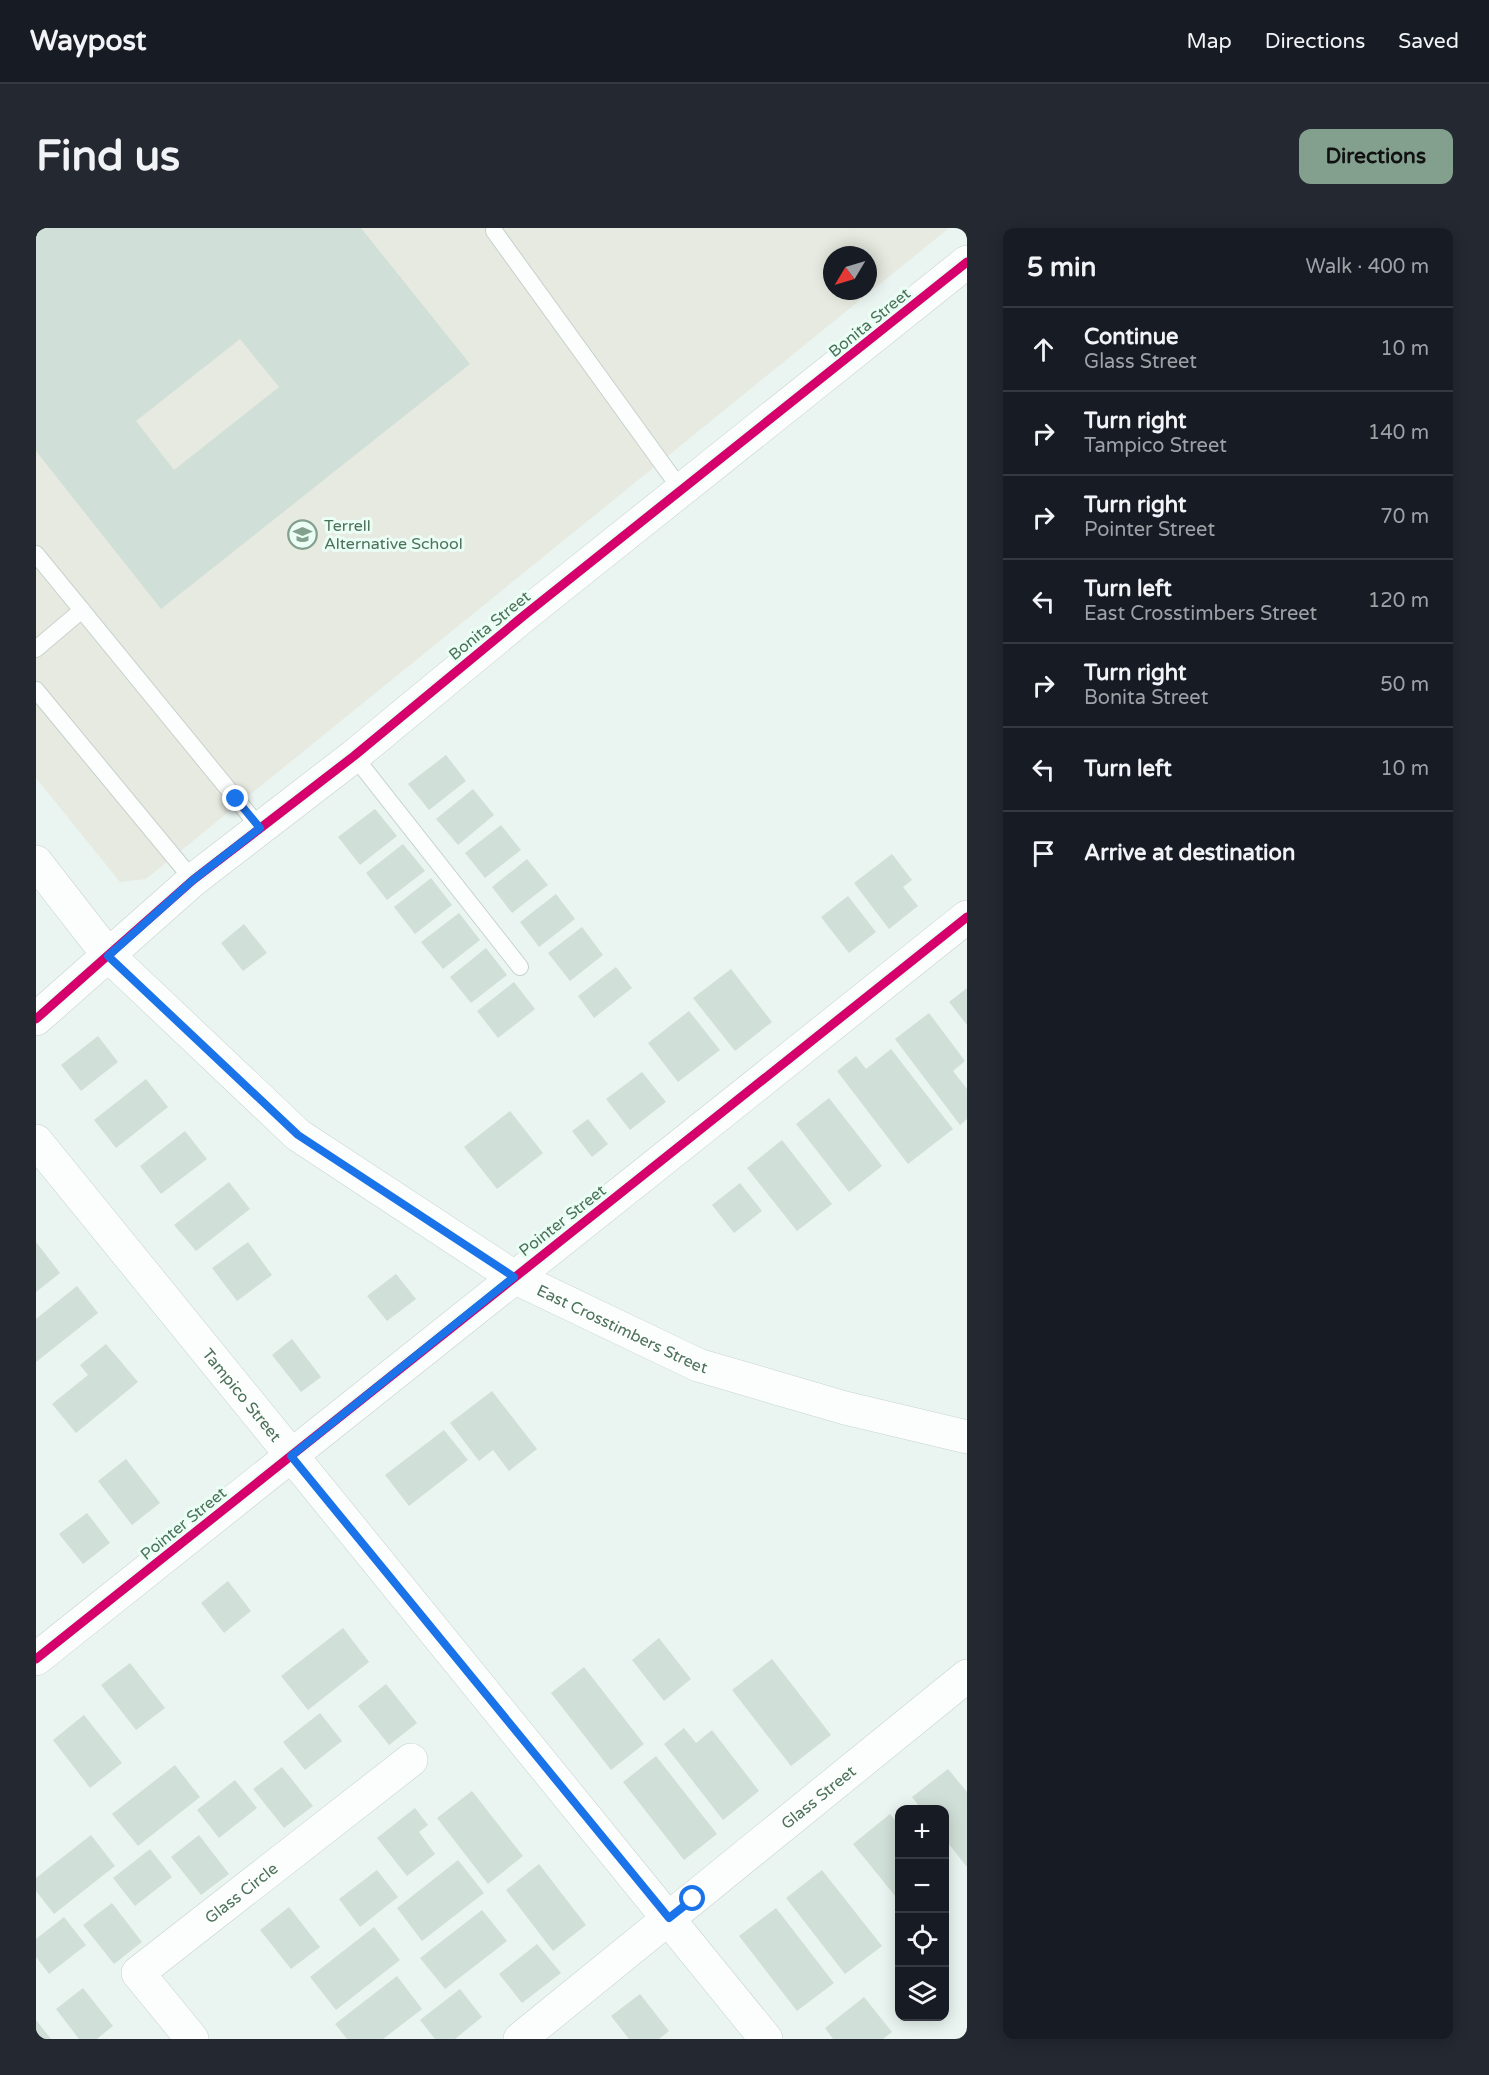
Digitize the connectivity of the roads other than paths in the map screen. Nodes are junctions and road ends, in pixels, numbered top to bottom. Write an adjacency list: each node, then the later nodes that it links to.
1 (494, 231): 3 (lane)
2 (967, 262): 3 (street, Bonita Street)
3 (682, 491): 8 (street, Bonita Street)
4 (36, 554): 5 (lane)
5 (82, 610): 6 (lane); 9 (lane)
6 (36, 649)
7 (36, 690): 11 (lane)
8 (354, 756): 9 (street, Bonita Street); 14 (lane)
9 (260, 828): 11 (street, Bonita Street)
10 (36, 862): 13 (street, East Crosstimbers Street)
11 (193, 880): 13 (street, Bonita Street)
12 (967, 917): 17 (street, Pointer Street)
13 (108, 956): 15 (street, Bonita Street); 17 (street, East Crosstimbers Street)
14 (520, 967)
15 (36, 1019)
16 (36, 1141): 19 (street, Tampico Street)
17 (514, 1277): 18 (street, East Crosstimbers Street); 19 (street, Pointer Street)
18 (967, 1437)
19 (291, 1456): 20 (street, Pointer Street); 23 (street, Tampico Street)
20 (36, 1659)
21 (967, 1676): 23 (street, Glass Street)
22 (411, 1760): 24 (street, Glass Circle)
23 (669, 1918): 25 (street); 26 (street, Tampico Street)
24 (192, 2039)
25 (520, 2039)
26 (766, 2039)

